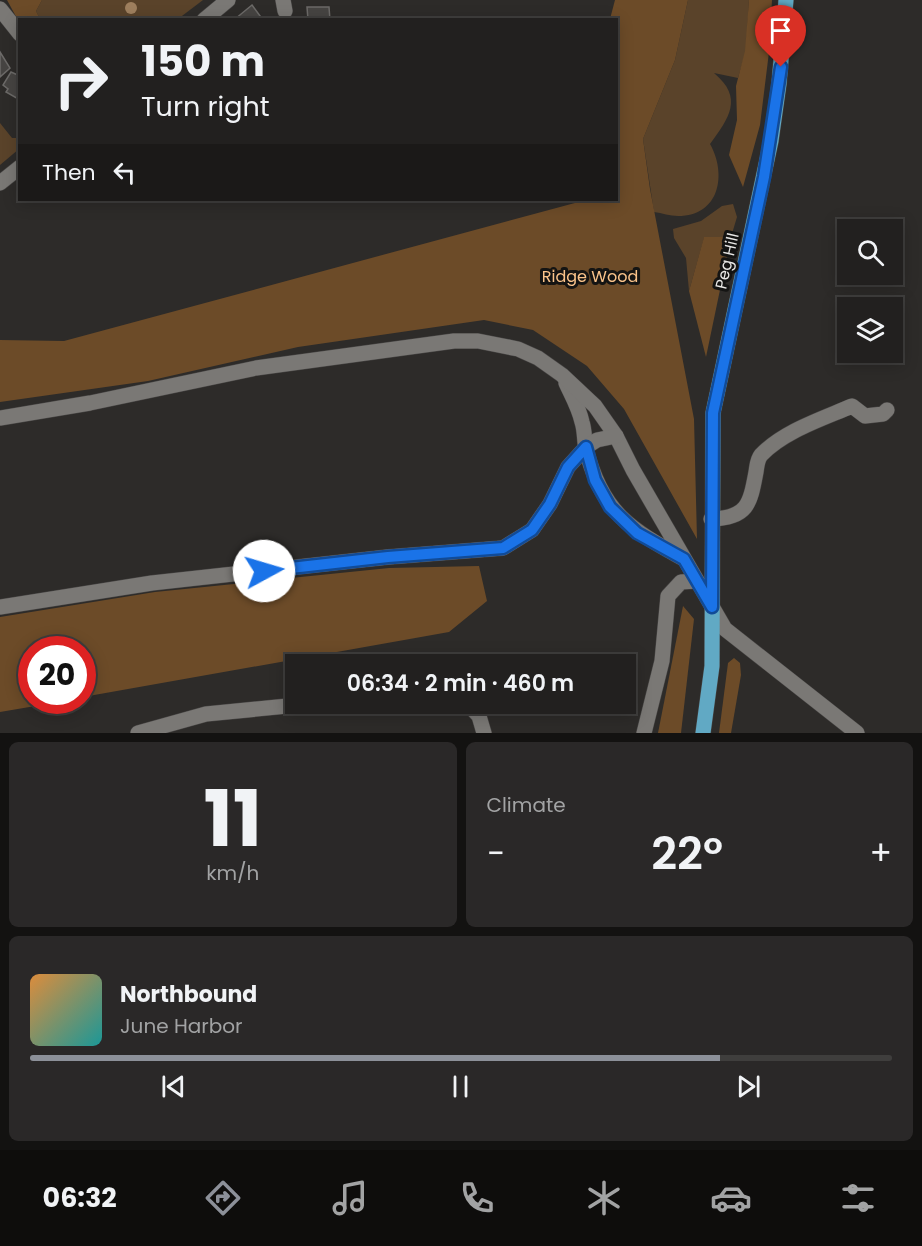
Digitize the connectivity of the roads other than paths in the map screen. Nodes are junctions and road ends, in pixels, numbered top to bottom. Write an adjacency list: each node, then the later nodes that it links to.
1 (228, 0): 4 (street)
2 (786, 0): 13 (main road, Peg Hill)
3 (0, 9): 5 (street)
4 (206, 18)
5 (18, 32)
6 (18, 169): 7 (street)
7 (0, 183)
8 (562, 375): 10 (street); 11 (street); 12 (street)
9 (887, 410): 13 (street)
10 (0, 418)
11 (616, 436): 12 (street); 14 (street)
12 (586, 447): 14 (street); 16 (street)
13 (711, 524): 17 (main road, Peg Hill)
14 (684, 559): 15 (street)
15 (696, 581): 17 (street); 22 (street)
16 (0, 607)
17 (712, 607): 23 (main road, Peg Hill); 24 (street)
18 (285, 706): 20 (street)
19 (477, 714): 21 (street)
20 (138, 733)
21 (484, 733)
22 (644, 733)
23 (703, 733)
24 (857, 733)

